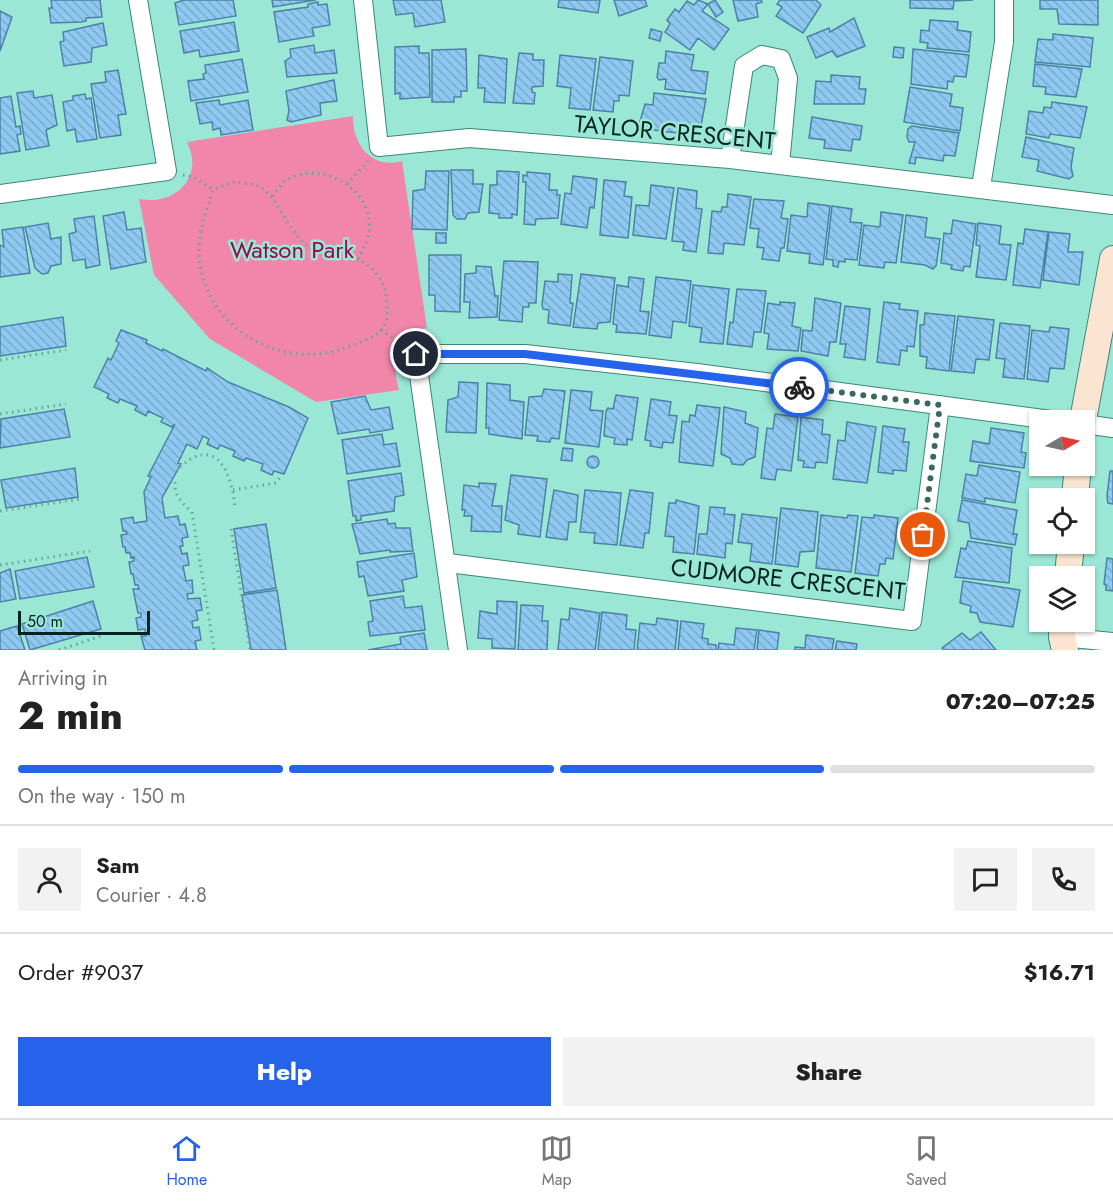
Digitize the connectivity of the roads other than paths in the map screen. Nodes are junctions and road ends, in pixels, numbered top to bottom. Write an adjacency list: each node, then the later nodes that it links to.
1 (138, 0): 7 (street)
2 (363, 0): 4 (street, TAYLOR CRESCENT)
3 (1004, 0): 6 (street)
4 (730, 159): 5 (street, TAYLOR CRESCENT); 5 (street)
5 (780, 165): 6 (street, TAYLOR CRESCENT)
6 (981, 187): 8 (street, TAYLOR CRESCENT)
7 (0, 194)
8 (1113, 205)
9 (1113, 259): 11 (street)
10 (940, 405): 12 (street); 15 (street, CUDMORE CRESCENT); 15 (street)
11 (1085, 410)
12 (1029, 417)
13 (1095, 426): 14 (street)
14 (1113, 428)
15 (448, 563): 18 (street)
16 (1061, 639): 17 (street)
17 (1113, 642)
18 (458, 650)

